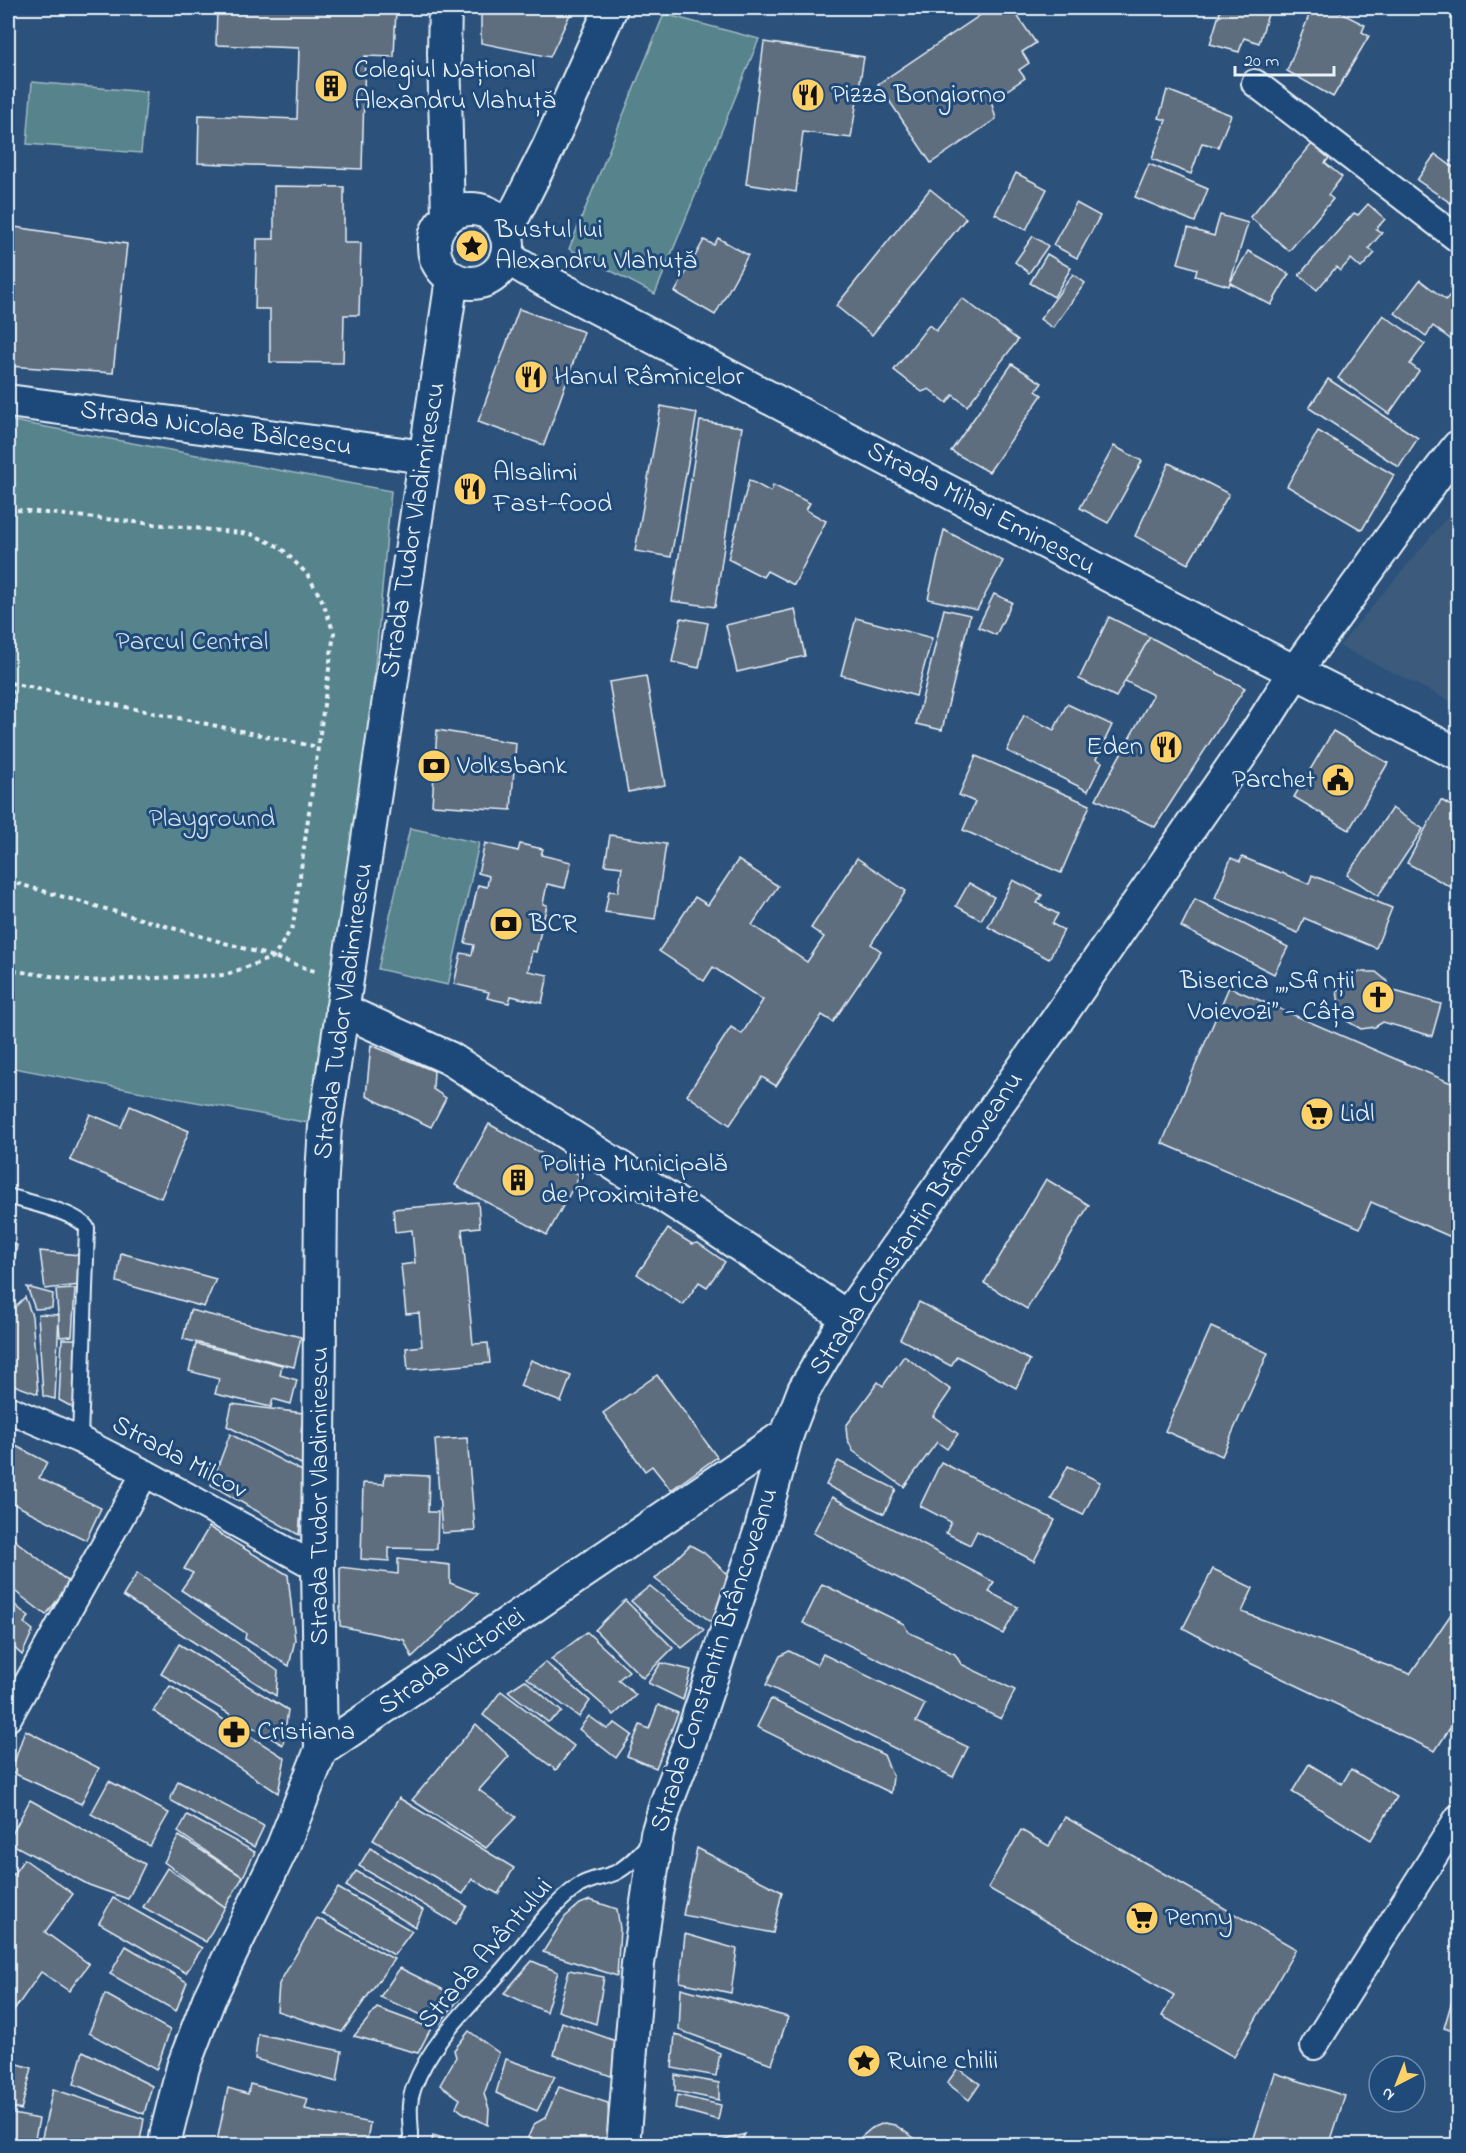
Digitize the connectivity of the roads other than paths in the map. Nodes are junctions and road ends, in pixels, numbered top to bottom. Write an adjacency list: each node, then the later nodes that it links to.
1 (445, 8): 4 (street)
2 (611, 8): 6 (street)
3 (1255, 83): 5 (street)
4 (448, 217): 6 (street); 7 (street)
5 (1458, 239)
6 (506, 245): 7 (street); 11 (street, Strada Mihai Eminescu)
7 (452, 279): 10 (street, Strada Tudor Vladimirescu)
8 (8, 401): 10 (street, Strada Nicolae Bălcescu)
9 (1458, 447): 11 (street, Strada Constantin Brâncoveanu)
10 (425, 457): 13 (street, Strada Tudor Vladimirescu)
11 (1295, 672): 12 (street, Strada Mihai Eminescu); 15 (street, Strada Constantin Brâncoveanu)
12 (1458, 754)
13 (344, 996): 15 (street); 20 (street, Strada Tudor Vladimirescu)
14 (8, 1196): 18 (lane)
15 (847, 1317): 17 (street, Strada Constantin Brâncoveanu)
16 (8, 1410): 18 (street, Strada Milcov)
17 (787, 1434): 22 (street, Strada Victoriei); 24 (street, Strada Constantin Brâncoveanu)
18 (80, 1440): 19 (street, Strada Milcov)
19 (145, 1473): 20 (street, Strada Milcov); 21 (street)
20 (318, 1568): 22 (street, Strada Tudor Vladimirescu)
21 (8, 1718)
22 (321, 1750): 26 (street)
23 (1458, 1818): 25 (street)
24 (657, 1834): 27 (lane, Strada Avântului); 28 (street, Strada Constantin Brâncoveanu)
25 (1314, 2046)
26 (165, 2145)
27 (411, 2145)
28 (623, 2145)

